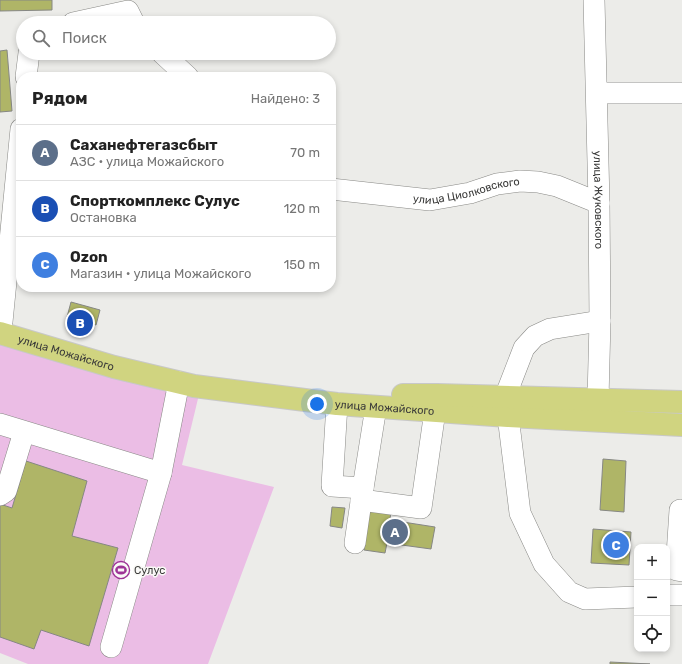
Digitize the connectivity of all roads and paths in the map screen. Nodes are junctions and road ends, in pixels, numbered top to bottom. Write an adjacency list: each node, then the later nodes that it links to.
1 (594, 0): 8 (street, улица Жуковского)
2 (128, 11): 3 (street)
3 (105, 16)
4 (28, 60): 6 (street)
5 (170, 60): 7 (street)
6 (27, 72)
7 (183, 72)
8 (596, 93): 9 (street); 12 (street, улица Жуковского)
9 (682, 93)
10 (16, 178): 14 (street)
11 (336, 190): 12 (street, улица Циолковского)
12 (599, 202): 13 (street, улица Жуковского)
13 (600, 321): 16 (street, улица Жуковского); 19 (street)
14 (1, 325): 15 (main road, улица Можайского); 19 (main road, улица Можайского)
15 (179, 382): 18 (main road, улица Можайского); 25 (street)
16 (598, 399): 17 (main road, улица Можайского); 19 (main road, улица Можайского)
17 (682, 402)
18 (337, 404): 20 (main road, улица Можайского); 26 (street)
19 (507, 406): 21 (main road, улица Можайского); 23 (main road, улица Можайского); 33 (street)
20 (376, 407): 21 (main road, улица Можайского); 26 (street)
21 (435, 410): 26 (street)
22 (0, 424): 24 (street)
23 (682, 425)
24 (24, 432): 25 (street); 27 (street)
25 (161, 473): 34 (street)
26 (362, 494): 29 (street)
27 (0, 495)
28 (680, 510): 30 (street)
29 (355, 543)
30 (682, 570)
31 (670, 595): 32 (street)
32 (682, 595)
33 (634, 596)
34 (111, 647)

